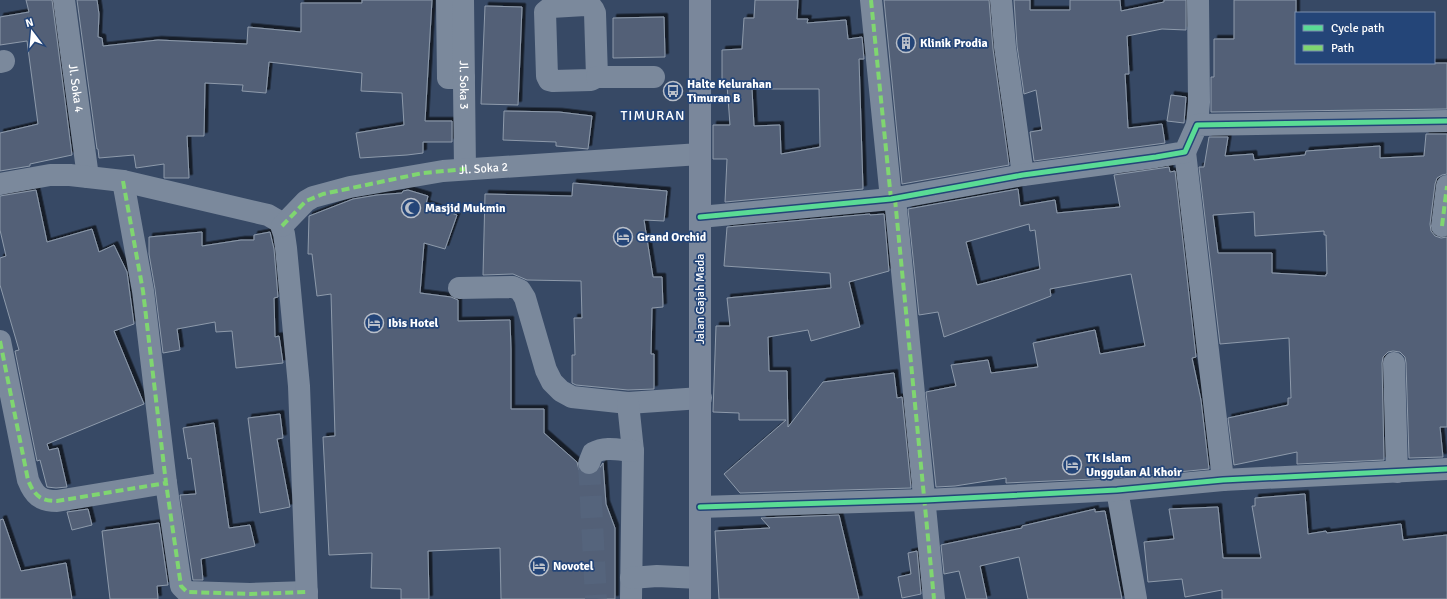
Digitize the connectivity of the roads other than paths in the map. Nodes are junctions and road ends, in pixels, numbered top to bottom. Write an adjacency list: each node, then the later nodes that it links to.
1 (64, 0): 18 (street, Jl. Soka 4)
2 (448, 0): 10 (street)
3 (463, 0): 10 (street, Jl. Soka 3)
4 (700, 0): 15 (main road, Jalan Gajah Mada)
5 (871, 0): 22 (street)
6 (1001, 0): 17 (street)
7 (1198, 0): 13 (street)
8 (570, 3): 9 (street); 9 (street)
9 (596, 77): 11 (street)
10 (464, 78): 16 (street, Jl. Soka 3)
11 (654, 78)
12 (1447, 121): 13 (street)
13 (1197, 125): 14 (street)
14 (1185, 152): 17 (street); 35 (street)
15 (700, 154): 16 (street, Jl. Soka 2); 23 (main road, Jalan Gajah Mada)
16 (465, 170): 24 (street, Jl. Soka 2)
17 (1023, 175): 22 (street)
18 (88, 177): 19 (street); 20 (street)
19 (123, 181): 24 (street); 36 (street)
20 (0, 184)
21 (1447, 194): 25 (street)
22 (893, 199): 23 (street); 38 (street)
23 (700, 217): 29 (main road, Jalan Gajah Mada)
24 (282, 226): 42 (street)
25 (1442, 226)
26 (459, 288): 30 (street)
27 (0, 341): 36 (street)
28 (1394, 363): 34 (street)
29 (701, 398): 30 (street); 39 (main road, Jalan Gajah Mada)
30 (628, 403): 31 (street)
31 (633, 452): 32 (street); 40 (street)
32 (589, 463)
33 (1447, 469): 34 (street)
34 (1397, 472): 35 (street)
35 (1224, 480): 37 (street)
36 (166, 483): 42 (street)
37 (1117, 490): 38 (street); 45 (street)
38 (925, 500): 39 (street); 44 (street)
39 (700, 507): 41 (main road, Jalan Gajah Mada)
40 (632, 578): 41 (street); 43 (street)
41 (700, 588)
42 (307, 596)
43 (631, 599)
44 (934, 599)
45 (1136, 599)

